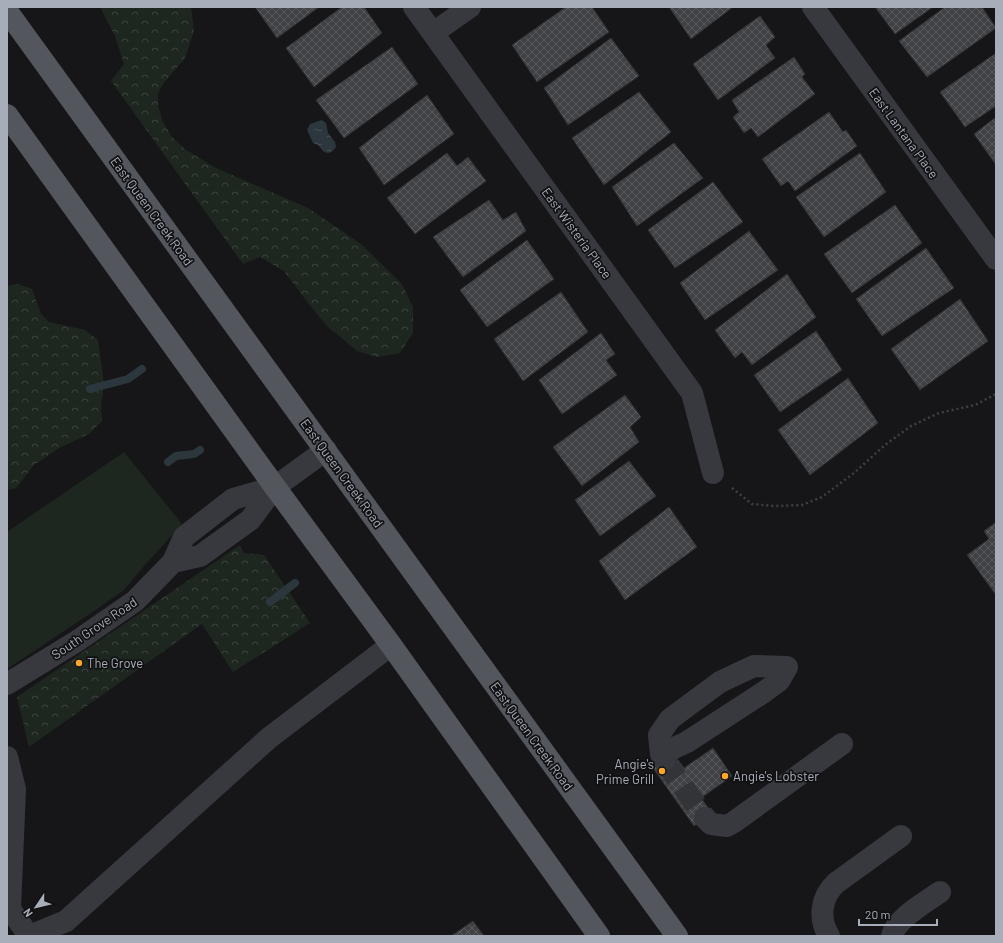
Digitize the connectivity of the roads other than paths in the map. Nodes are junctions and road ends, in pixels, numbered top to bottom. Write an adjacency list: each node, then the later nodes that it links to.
1 (414, 7): 5 (street, East Wisteria Place)
2 (470, 7): 5 (street)
3 (813, 7): 7 (street, East Lantana Place)
4 (7, 11): 8 (main road, East Queen Creek Road)
5 (433, 33): 9 (street, East Wisteria Place)
6 (7, 115): 10 (main road)
7 (996, 259)
8 (326, 450): 10 (street, South Grove Road); 19 (main road, East Queen Creek Road)
9 (713, 473)
10 (275, 487): 11 (main road); 12 (street, South Grove Road)
11 (391, 645): 20 (street); 21 (main road)
12 (7, 684)
13 (842, 744): 16 (street)
14 (7, 756): 20 (street)
15 (662, 757): 15 (street)
16 (705, 818)
17 (900, 836): 22 (street)
18 (940, 892): 23 (street)
19 (673, 934)
20 (29, 936)
21 (599, 936)
22 (829, 936)
23 (892, 936)

